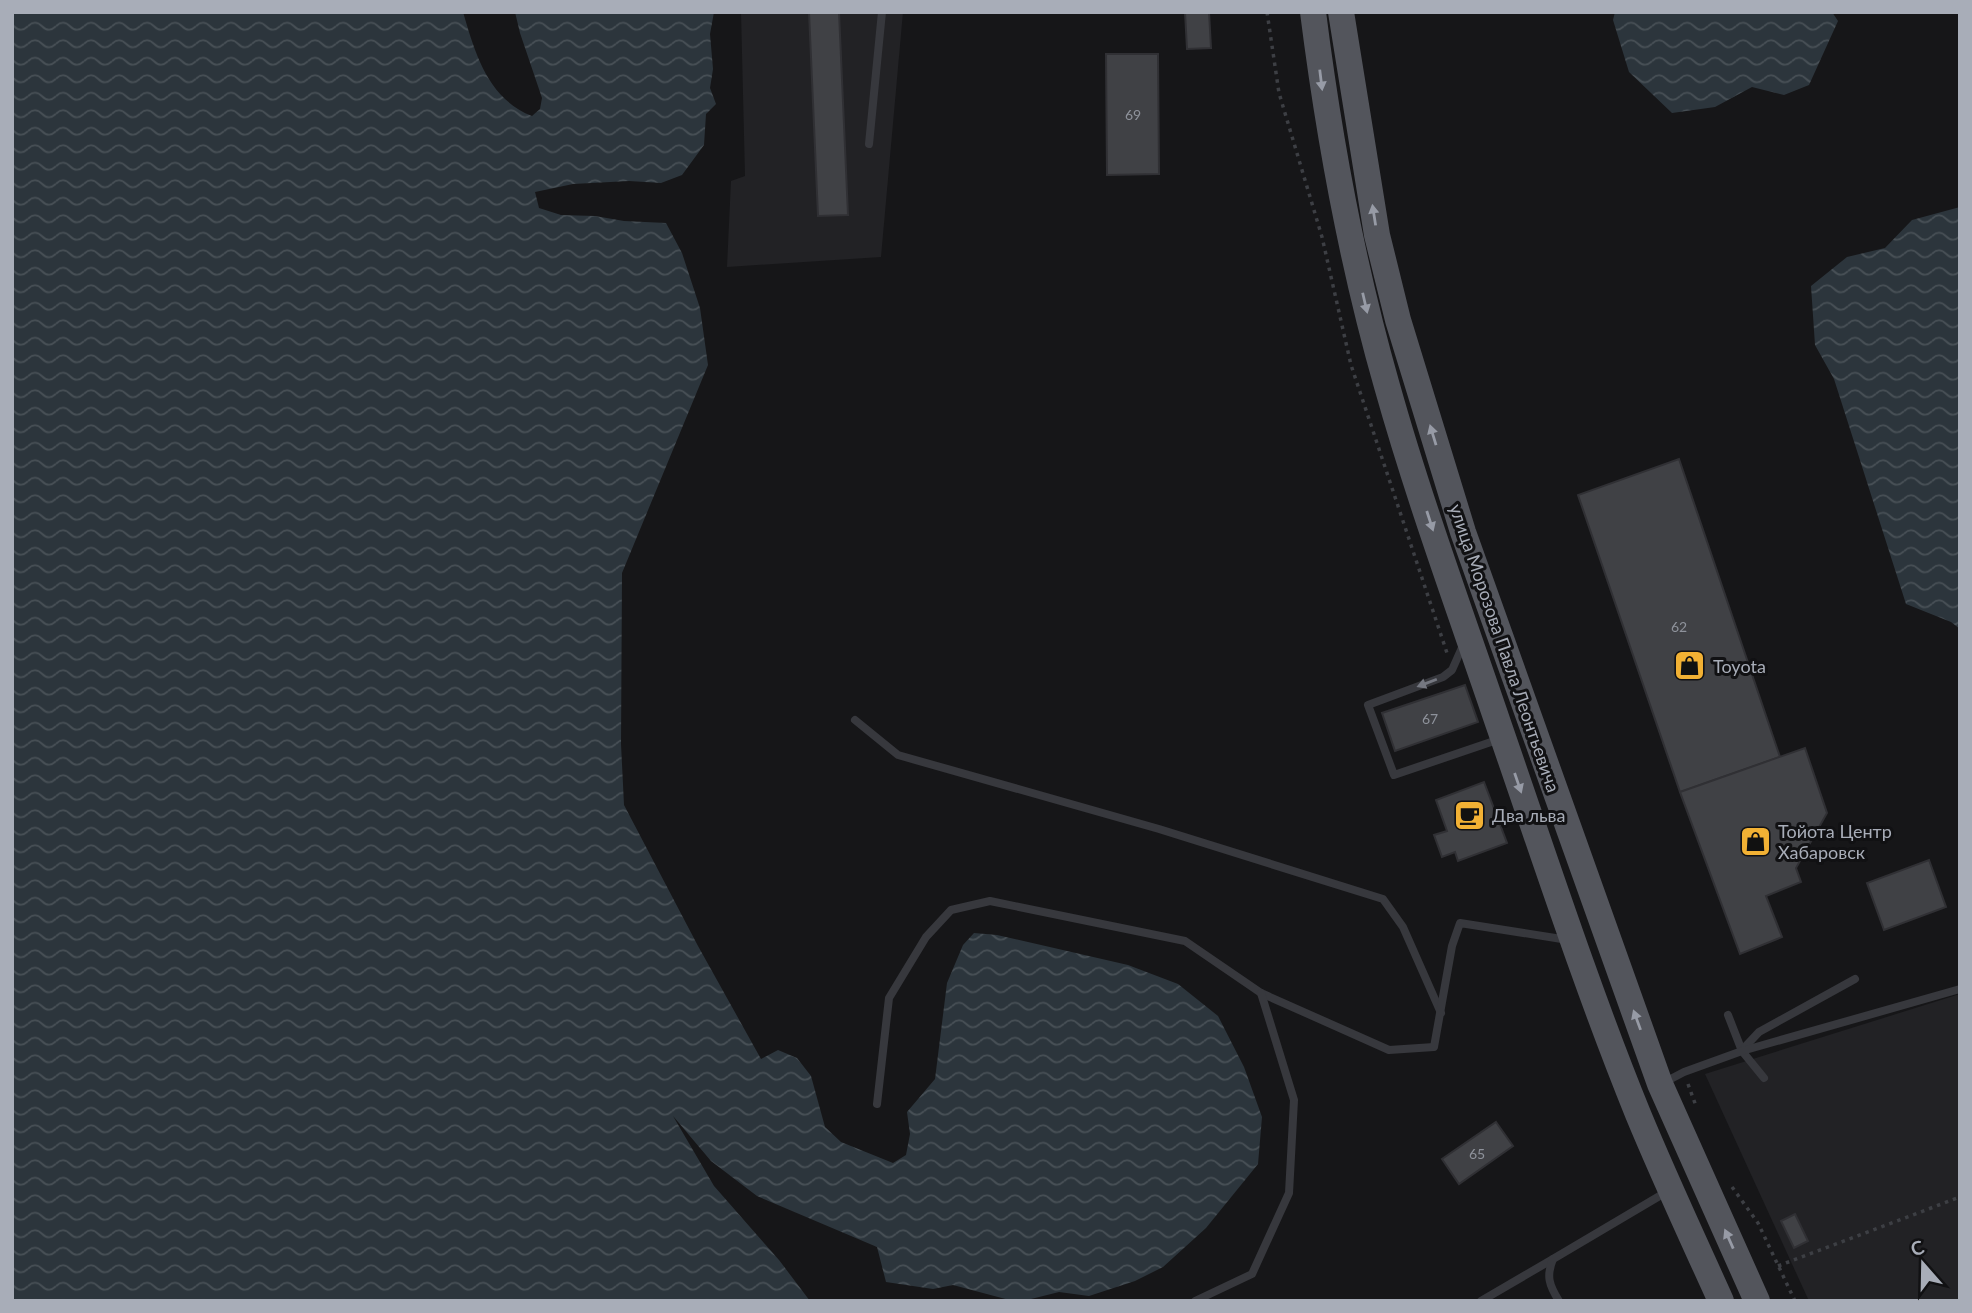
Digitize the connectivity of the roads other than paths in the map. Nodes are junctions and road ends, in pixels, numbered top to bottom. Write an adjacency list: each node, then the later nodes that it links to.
1 (882, 12): 4 (lane)
2 (1312, 12): 5 (main road, улица Морозова Павла Леонтьевича, one-way to 5)
3 (1341, 12): 16 (main road, улица Морозова Павла Леонтьевича, one-way to 3)
4 (869, 144)
5 (1468, 634): 7 (main road, улица Морозова Павла Леонтьевича); 7 (lane, one-way to 7)
6 (855, 720): 12 (lane)
7 (1508, 751): 8 (main road, улица Морозова Павла Леонтьевича, one-way to 8)
8 (1574, 941): 12 (lane); 18 (main road, улица Морозова Павла Леонтьевича)
9 (1855, 979): 14 (lane)
10 (1960, 989): 14 (lane)
11 (1261, 993): 12 (lane); 17 (lane); 20 (lane)
12 (1441, 1013)
13 (1728, 1015): 14 (lane)
14 (1742, 1051): 15 (lane); 16 (lane)
15 (1764, 1078)
16 (1660, 1084): 24 (main road, улица Морозова Павла Леонтьевича, one-way to 16)
17 (877, 1104)
18 (1671, 1188): 19 (lane); 23 (main road, улица Морозова Павла Леонтьевича)
19 (1553, 1259): 21 (lane); 22 (lane)
20 (1195, 1301)
21 (1482, 1301)
22 (1559, 1301)
23 (1721, 1301)
24 (1757, 1301)

